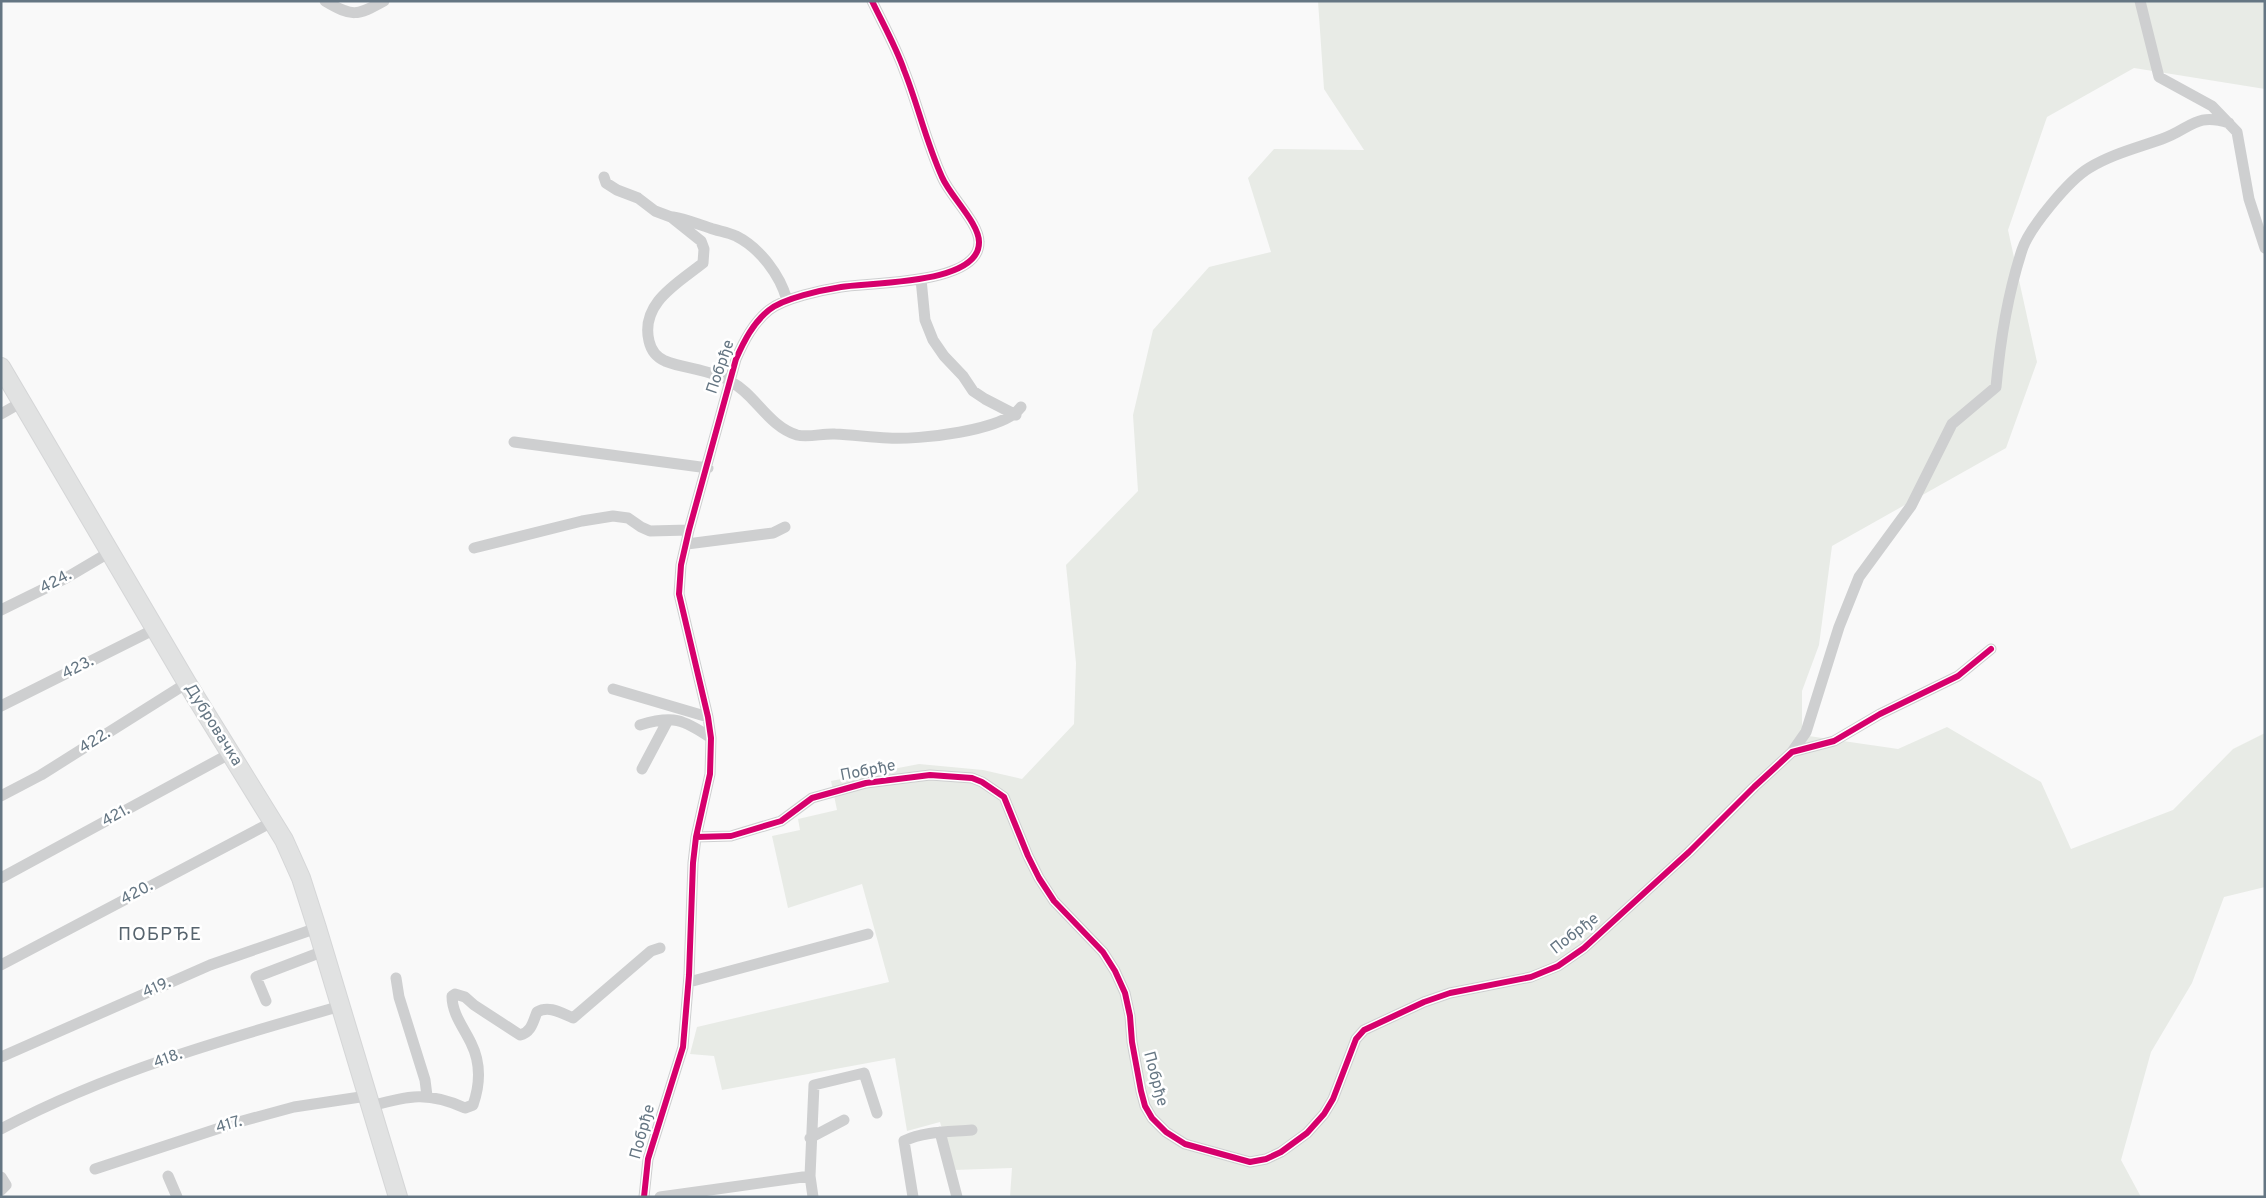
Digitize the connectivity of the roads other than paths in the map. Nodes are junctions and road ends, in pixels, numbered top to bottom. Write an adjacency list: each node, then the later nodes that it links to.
1 (325, 1): 2 (street)
2 (384, 1)
3 (872, 1): 9 (street, Побрђе)
4 (2140, 1): 5 (street)
5 (2229, 123): 8 (street); 32 (street, Побрђе)
6 (604, 177): 7 (street, Побрђе)
7 (671, 217): 10 (street); 12 (street, Побрђе)
8 (2265, 248)
9 (921, 279): 10 (street, Побрђе); 12 (street, Побрђе)
10 (787, 300): 12 (street, Побрђе)
11 (1, 367): 13 (main road, Дубровачка)
12 (730, 380): 16 (street, Побрђе)
13 (22, 402): 14 (street); 21 (main road, Дубровачка)
14 (1, 414)
15 (514, 442): 16 (street)
16 (708, 468): 18 (street, Побрђе)
17 (785, 527): 19 (street)
18 (689, 530): 19 (street, Побрђе); 20 (street)
19 (688, 544): 28 (street, Побрђе)
20 (474, 548)
21 (110, 552): 22 (street, 424.); 23 (main road, Дубровачка)
22 (1, 610)
23 (155, 629): 25 (main road, Дубровачка); 27 (street, 423.)
24 (1991, 648): 32 (street)
25 (187, 683): 33 (main road, Дубровачка); 35 (street, 422.)
26 (613, 689): 28 (street)
27 (1, 706)
28 (708, 717): 31 (street, Побрђе)
29 (668, 720): 30 (street); 31 (street); 34 (street)
30 (640, 725)
31 (711, 738): 37 (street, Побрђе)
32 (1792, 752): 37 (street, Побрђе)
33 (231, 753): 36 (main road, Дубровачка); 38 (street, 421.)
34 (642, 769)
35 (1, 796)
36 (274, 821): 39 (main road, Дубровачка); 43 (street, 420.)
37 (696, 838): 45 (street, Побрђе)
38 (1, 878)
39 (317, 928): 42 (main road, Дубровачка); 48 (street, 419.)
40 (868, 934): 45 (street)
41 (660, 948): 49 (street)
42 (324, 951): 46 (street); 47 (main road, Дубровачка)
43 (1, 965)
44 (396, 978): 49 (street)
45 (688, 982): 64 (street, Побрђе)
46 (266, 1001)
47 (341, 1006): 50 (main road, Дубровачка); 53 (street, 418.)
48 (1, 1057)
49 (427, 1096): 50 (street)
50 (369, 1101): 57 (street, 417.); 63 (main road, Дубровачка)
51 (877, 1113): 56 (street)
52 (844, 1120): 56 (street)
53 (1, 1129)
54 (972, 1130): 55 (street)
55 (940, 1132): 67 (street); 68 (street)
56 (810, 1138): 59 (street)
57 (95, 1169)
58 (168, 1176): 62 (street)
59 (810, 1176): 65 (street); 66 (street)
60 (1, 1177): 61 (street)
61 (1, 1190)
62 (177, 1197)
63 (398, 1197)
64 (644, 1197)
65 (660, 1197)
66 (813, 1197)
67 (913, 1197)
68 (957, 1197)

